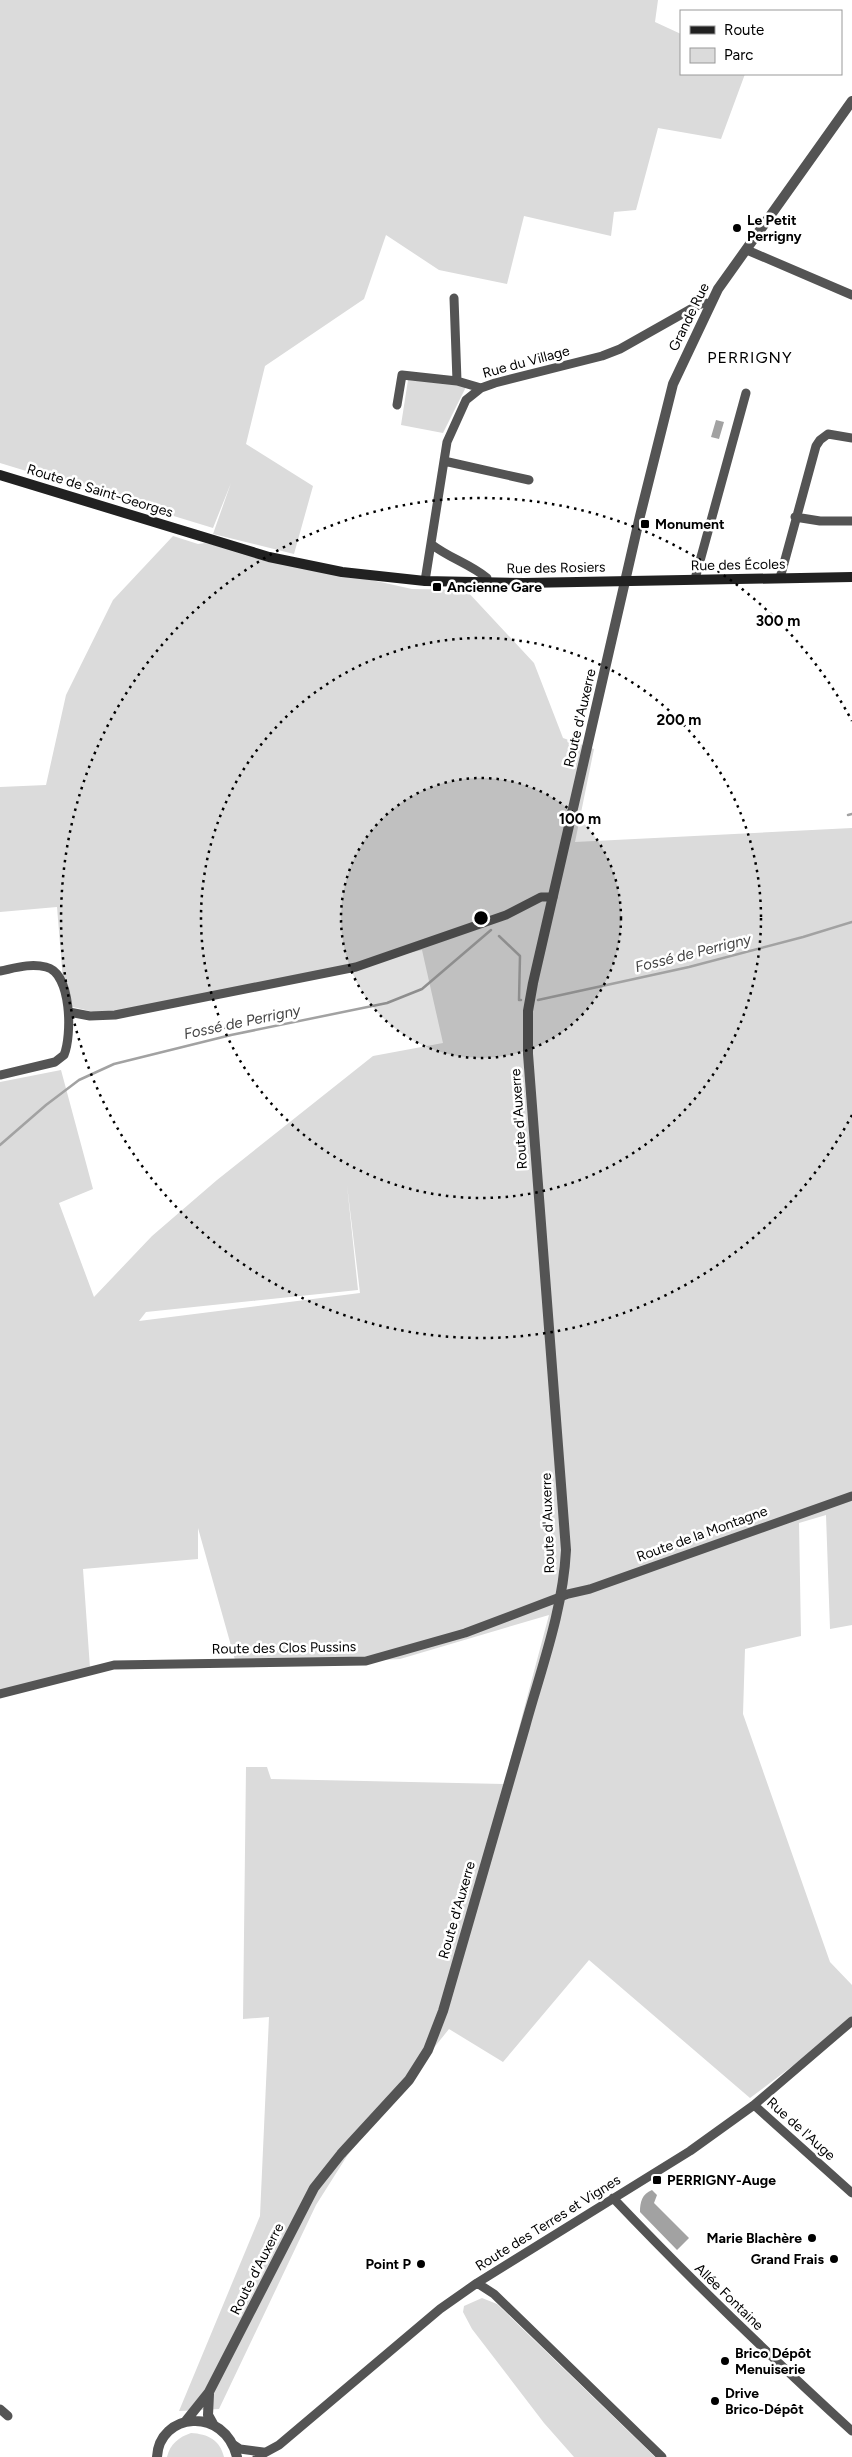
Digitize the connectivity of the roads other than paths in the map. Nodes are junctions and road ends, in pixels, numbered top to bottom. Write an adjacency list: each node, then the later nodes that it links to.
1 (852, 101): 2 (street, Grande Rue)
2 (747, 250): 3 (street); 5 (street, Grande Rue)
3 (852, 295)
4 (454, 298): 6 (street)
5 (710, 304): 7 (street, Rue du Village); 20 (street, Grande Rue)
6 (457, 381): 7 (street); 9 (street)
7 (481, 388): 11 (street, Rue du Village)
8 (746, 393): 19 (street)
9 (397, 406)
10 (852, 438): 14 (street)
11 (444, 461): 13 (street); 16 (street, Rue du Village)
12 (0, 474): 21 (main road, Route de Saint-Georges)
13 (529, 480)
14 (796, 517): 15 (street); 18 (street)
15 (852, 521)
16 (431, 544): 21 (street, Rue du Village); 22 (street, Rue des Rosiers)
17 (852, 577): 18 (main road, Rue des Écoles)
18 (780, 578): 19 (main road, Rue des Écoles)
19 (696, 579): 20 (main road, Rue des Écoles)
20 (625, 580): 22 (main road, Rue des Rosiers); 23 (street, Grande Rue)
21 (425, 581): 22 (main road, Rue des Rosiers)
22 (487, 582)
23 (613, 637): 24 (street, Route d'Auxerre)
24 (553, 897): 26 (street); 29 (street, Route d'Auxerre)
25 (0, 971): 26 (street)
26 (69, 1012): 27 (street)
27 (0, 1075)
28 (852, 1496): 29 (street, Route de la Montagne)
29 (561, 1597): 30 (street, Route des Clos Pussins); 36 (street, Route d'Auxerre)
30 (0, 1694)
31 (852, 2021): 32 (street, Route des Terres et Vignes)
32 (754, 2105): 33 (street, Rue de l'Auge); 34 (street, Route des Terres et Vignes)
33 (852, 2193)
34 (613, 2198): 35 (street, Route des Terres et Vignes); 41 (street, Allée Fontaine)
35 (477, 2283): 43 (street, Route des Terres et Vignes); 46 (street)
36 (209, 2392): 39 (street, Route d'Auxerre); 40 (street, Route d'Auxerre)
37 (0, 2409): 38 (street)
38 (8, 2416)
39 (185, 2422): 40 (street); 44 (street, Route d'Auxerre)
40 (213, 2424): 42 (street)
41 (852, 2431)
42 (234, 2444): 43 (street, Route des Terres et Vignes); 45 (street)
43 (260, 2455)
44 (157, 2457)
45 (237, 2457)
46 (662, 2457)

